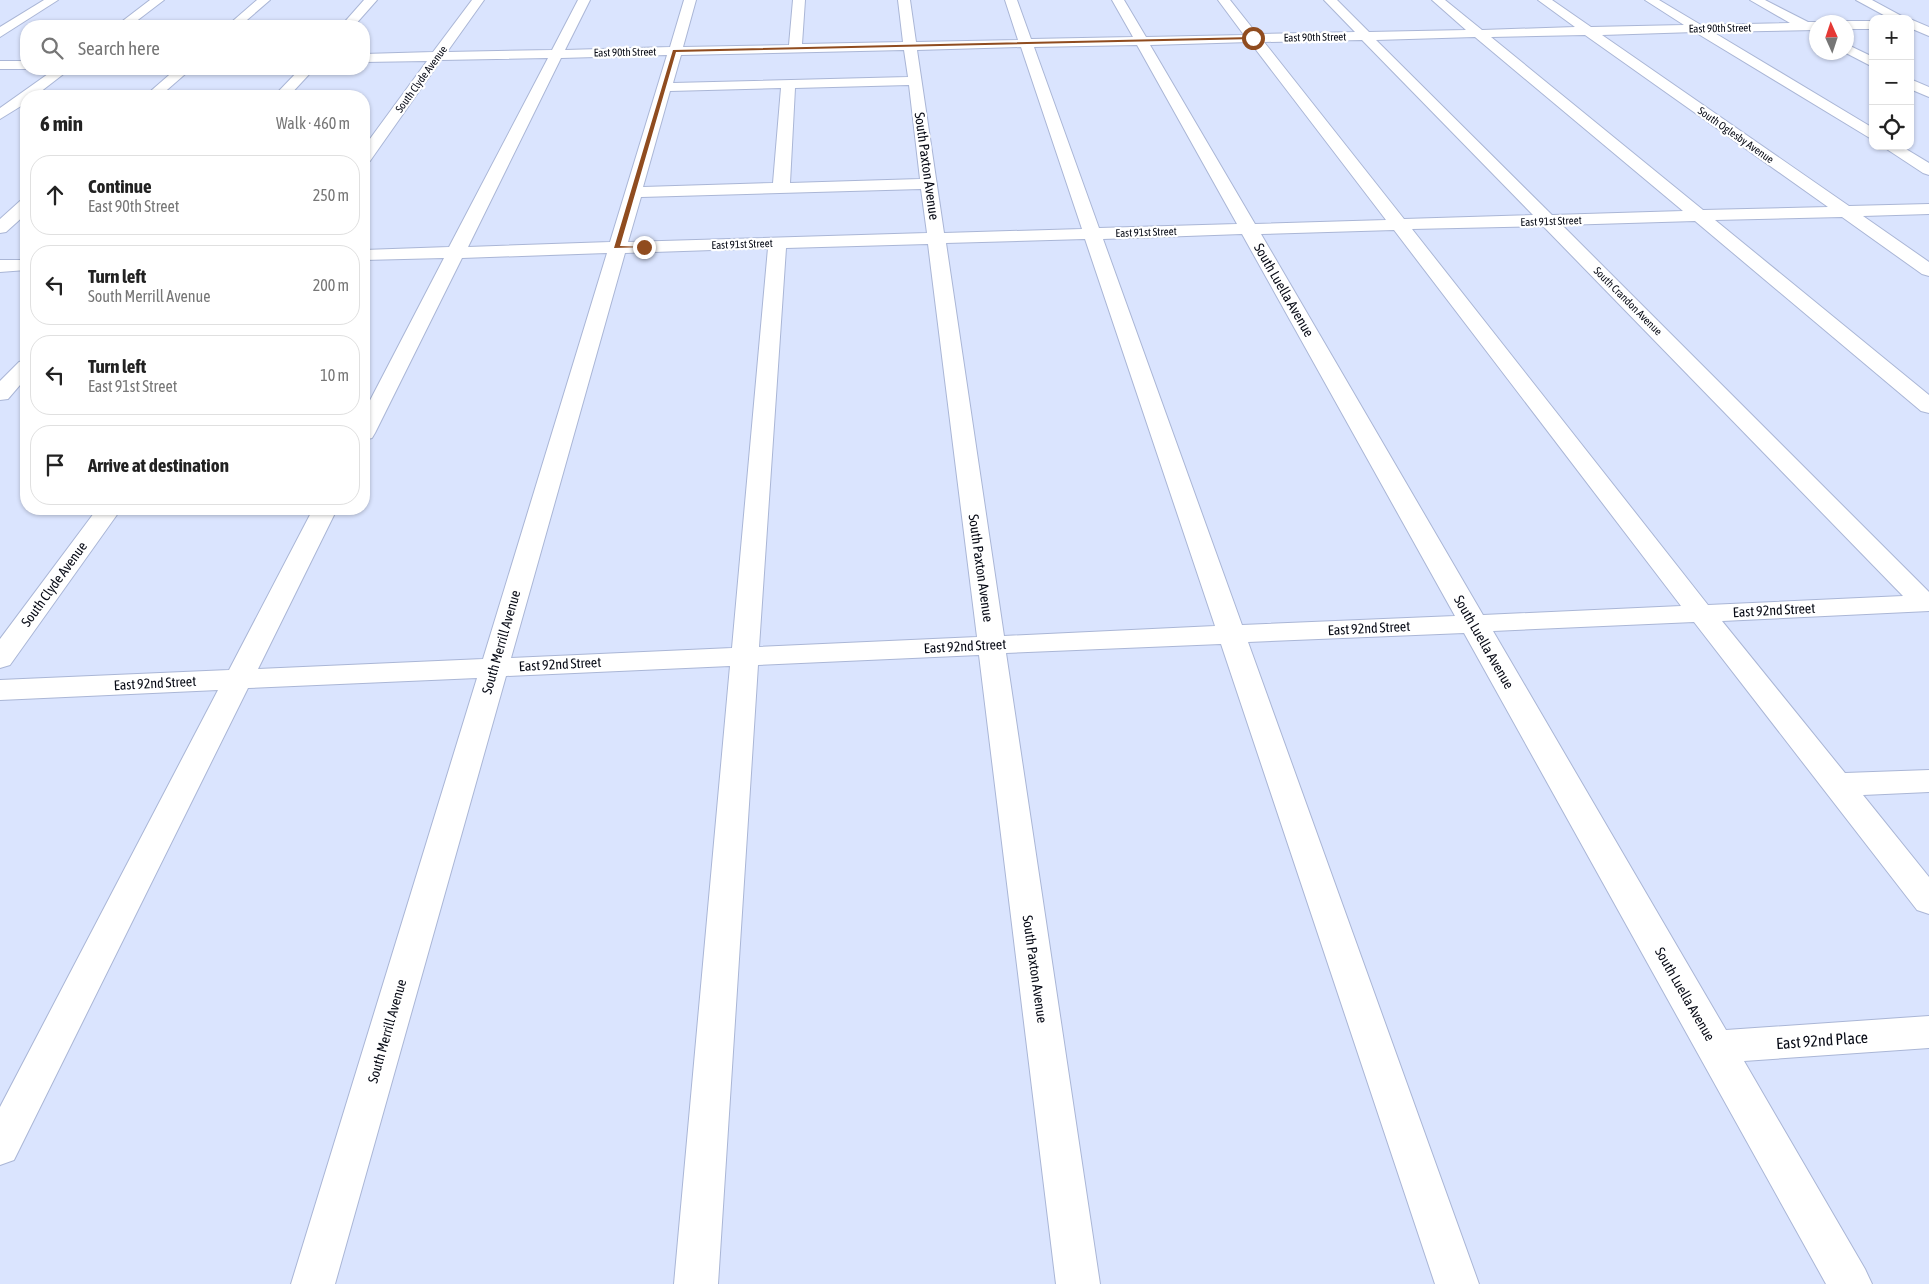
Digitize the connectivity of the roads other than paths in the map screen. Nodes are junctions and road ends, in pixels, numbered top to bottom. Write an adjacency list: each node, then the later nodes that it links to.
1 (52, 0): 20 (street)
2 (158, 0): 22 (street)
3 (264, 0): 23 (street)
4 (371, 0): 24 (street)
5 (478, 0): 46 (street, South Clyde Avenue)
6 (584, 0): 45 (street)
7 (690, 0): 43 (street, South Merrill Avenue)
8 (799, 0): 42 (street)
9 (904, 0): 41 (street, South Paxton Avenue)
10 (1012, 0): 40 (street)
11 (1118, 0): 39 (street, South Luella Avenue)
12 (1224, 0): 38 (street)
13 (1330, 0): 37 (street, South Crandon Avenue)
14 (1438, 0): 36 (street)
15 (1544, 0): 33 (street, South Oglesby Avenue)
16 (1651, 0): 32 (street)
17 (1756, 0): 29 (street)
18 (1862, 0): 19 (street)
19 (1893, 15)
20 (20, 20)
21 (20, 20): 35 (street)
22 (130, 20)
23 (240, 20)
24 (353, 20)
25 (1914, 23): 26 (street)
26 (1929, 24)
27 (1869, 25): 30 (street)
28 (1914, 25): 34 (street)
29 (1809, 26)
30 (1854, 26)
31 (1809, 28): 32 (street, East 90th Street)
32 (1699, 29): 33 (street, East 90th Street); 64 (street)
33 (1588, 31): 36 (street, East 90th Street); 73 (street, South Oglesby Avenue)
34 (1929, 32)
35 (0, 33)
36 (1479, 34): 37 (street, East 90th Street); 74 (street)
37 (1366, 36): 38 (street, East 90th Street); 75 (street, South Crandon Avenue)
38 (1253, 38): 39 (street, East 90th Street); 76 (street)
39 (1142, 41): 40 (street, East 90th Street); 78 (street, South Luella Avenue)
40 (1027, 43): 41 (street, East 90th Street); 79 (street)
41 (910, 46): 42 (street, East 90th Street); 54 (street, South Paxton Avenue)
42 (795, 48): 43 (street, East 90th Street)
43 (675, 51): 45 (street, East 90th Street); 57 (street, South Merrill Avenue)
44 (1854, 52): 48 (street)
45 (557, 53): 46 (street, East 90th Street); 83 (street)
46 (438, 56): 47 (street, East 90th Street); 65 (street, South Clyde Avenue)
47 (370, 58)
48 (1869, 61)
49 (20, 65): 50 (street)
50 (0, 66)
51 (55, 75): 58 (street)
52 (177, 75): 59 (street)
53 (301, 75): 60 (street)
54 (915, 81): 55 (street); 68 (street, South Paxton Avenue)
55 (788, 84): 57 (street); 69 (street)
56 (1914, 85): 61 (street)
57 (664, 87): 70 (street, South Merrill Avenue)
58 (34, 90)
59 (159, 90)
60 (287, 90)
61 (1929, 93)
62 (20, 100): 63 (street)
63 (0, 115)
64 (1869, 134)
65 (370, 150)
66 (1896, 150): 67 (street)
67 (1929, 170)
68 (929, 184): 69 (street); 80 (street, South Paxton Avenue)
69 (781, 188): 70 (street)
70 (634, 192): 82 (street, South Merrill Avenue)
71 (20, 210): 77 (street)
72 (1929, 210): 73 (street, East 91st Street)
73 (1846, 212): 74 (street, East 91st Street); 87 (street, South Oglesby Avenue)
74 (1700, 216): 75 (street, East 91st Street); 90 (street)
75 (1548, 221): 76 (street, East 91st Street); 94 (street, South Crandon Avenue)
76 (1399, 225): 78 (street, East 91st Street); 95 (street)
77 (0, 228)
78 (1249, 230): 79 (street, East 91st Street); 96 (street, South Luella Avenue)
79 (1093, 234): 80 (street, East 91st Street); 97 (street)
80 (936, 238): 81 (street, East 91st Street); 98 (street, South Paxton Avenue)
81 (777, 243): 82 (street, East 91st Street); 99 (street)
82 (617, 248): 83 (street, East 91st Street); 101 (street, South Merrill Avenue)
83 (455, 253): 84 (street, East 91st Street); 91 (street)
84 (370, 255)
85 (20, 265): 86 (street)
86 (0, 266)
87 (1929, 270)
88 (20, 372): 89 (street)
89 (0, 394)
90 (1929, 406)
91 (370, 421)
92 (105, 515): 100 (street, South Clyde Avenue)
93 (322, 515): 102 (street)
94 (1927, 603): 95 (street, East 92nd Street)
95 (1701, 613): 96 (street, East 92nd Street); 105 (street)
96 (1474, 623): 97 (street, East 92nd Street); 108 (street, South Luella Avenue)
97 (1231, 634): 98 (street, East 92nd Street); 113 (street)
98 (991, 645): 99 (street, East 92nd Street); 112 (street, South Paxton Avenue)
99 (744, 656): 101 (street, East 92nd Street); 111 (street)
100 (0, 659)
101 (494, 667): 102 (street, East 92nd Street); 110 (street, South Merrill Avenue)
102 (239, 679): 103 (street, East 92nd Street); 109 (street)
103 (0, 690)
104 (1929, 781): 105 (street)
105 (1837, 785): 106 (street)
106 (1929, 901)
107 (1929, 1032): 108 (street, East 92nd Place)
108 (1715, 1047): 114 (street, South Luella Avenue)
109 (0, 1147)
110 (313, 1284)
111 (696, 1284)
112 (1078, 1284)
113 (1457, 1284)
114 (1850, 1284)

